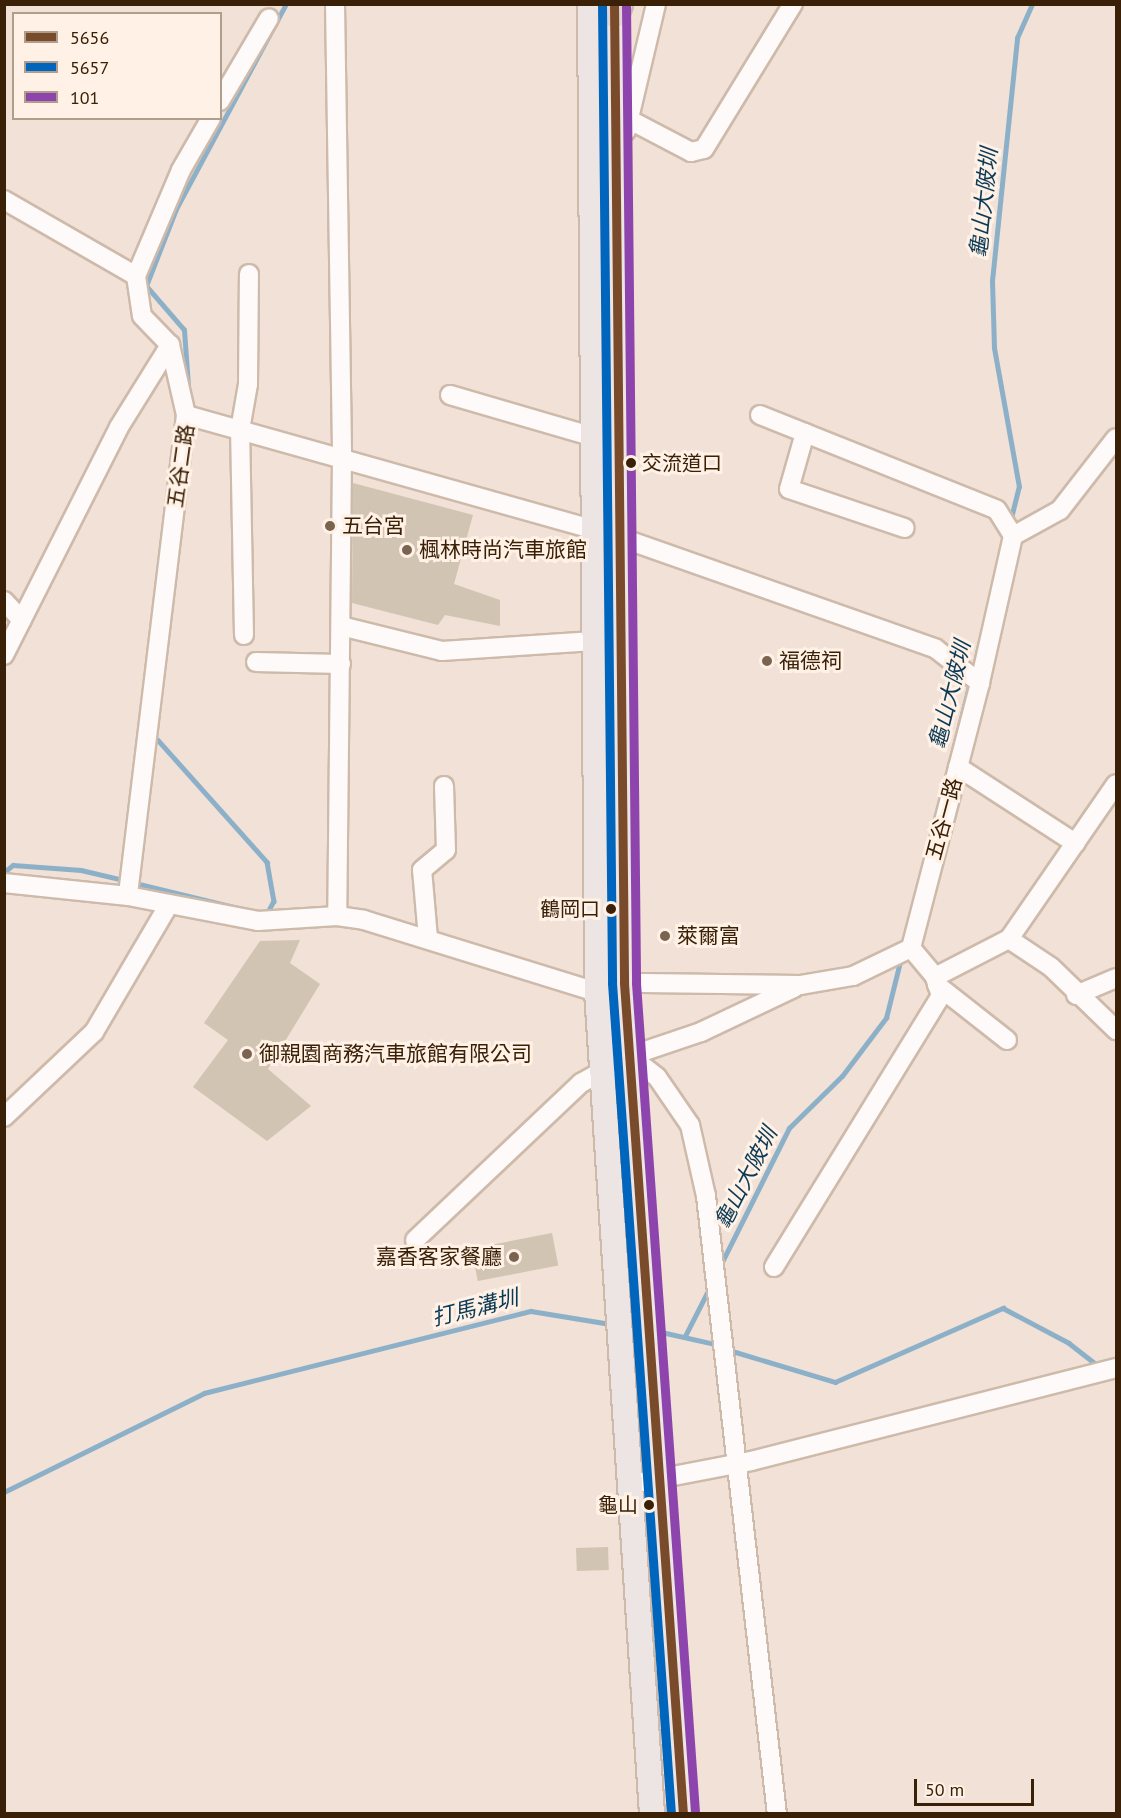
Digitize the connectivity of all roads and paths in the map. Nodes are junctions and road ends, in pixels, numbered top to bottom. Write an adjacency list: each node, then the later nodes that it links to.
1 (335, 4): 21 (street)
2 (656, 4): 8 (street)
3 (793, 4): 8 (street)
4 (609, 7): 9 (main road); 19 (main road)
5 (269, 18): 6 (street)
6 (222, 98)
7 (210, 120): 12 (street)
8 (630, 120): 9 (street)
9 (612, 172): 25 (main road)
10 (4, 200): 12 (street)
11 (249, 274): 17 (street)
12 (136, 276): 13 (street)
13 (170, 345): 15 (street); 27 (street)
14 (450, 395): 19 (street)
15 (186, 415): 17 (street, 五谷二路); 40 (street, 五谷二路)
16 (760, 415): 18 (street)
17 (240, 430): 21 (street, 五谷二路); 29 (street)
18 (806, 433): 22 (street); 24 (street)
19 (590, 436): 23 (main road)
20 (1116, 438): 24 (street)
21 (342, 459): 23 (street, 五谷二路); 28 (street)
22 (904, 528)
23 (591, 529): 30 (main road)
24 (1010, 531): 34 (street, 五谷一路)
25 (616, 536): 34 (street); 48 (main road)
26 (4, 601): 27 (street)
27 (22, 620): 31 (street)
28 (341, 626): 30 (street); 33 (street)
29 (244, 635)
30 (594, 641): 50 (main road)
31 (4, 655)
32 (256, 662): 33 (street)
33 (341, 664): 42 (street)
34 (980, 684): 35 (street, 五谷一路)
35 (958, 767): 38 (street); 45 (street, 五谷一路)
36 (1116, 784): 38 (street)
37 (444, 786): 43 (street)
38 (1075, 843): 44 (street)
39 (11, 883): 40 (street)
40 (129, 891): 41 (street)
41 (169, 904): 42 (street); 56 (street)
42 (337, 916): 43 (street)
43 (428, 938): 50 (street)
44 (1009, 939): 47 (street); 51 (street)
45 (911, 948): 47 (street); 49 (street)
46 (1116, 978): 51 (street)
47 (936, 981): 53 (street); 58 (street)
48 (624, 983): 49 (street); 50 (main road); 54 (main road)
49 (800, 985): 54 (street)
50 (597, 992): 55 (main road)
51 (1076, 995): 52 (street)
52 (1116, 1030)
53 (1006, 1040)
54 (630, 1056): 55 (street); 60 (street); 61 (main road)
55 (605, 1067): 57 (street); 62 (main road)
56 (4, 1117)
57 (415, 1240)
58 (774, 1268)
59 (1116, 1368): 60 (street)
60 (735, 1464): 61 (street); 65 (street)
61 (660, 1480): 62 (street); 64 (main road)
62 (632, 1484): 63 (main road)
63 (652, 1814)
64 (683, 1814)
65 (777, 1814)

